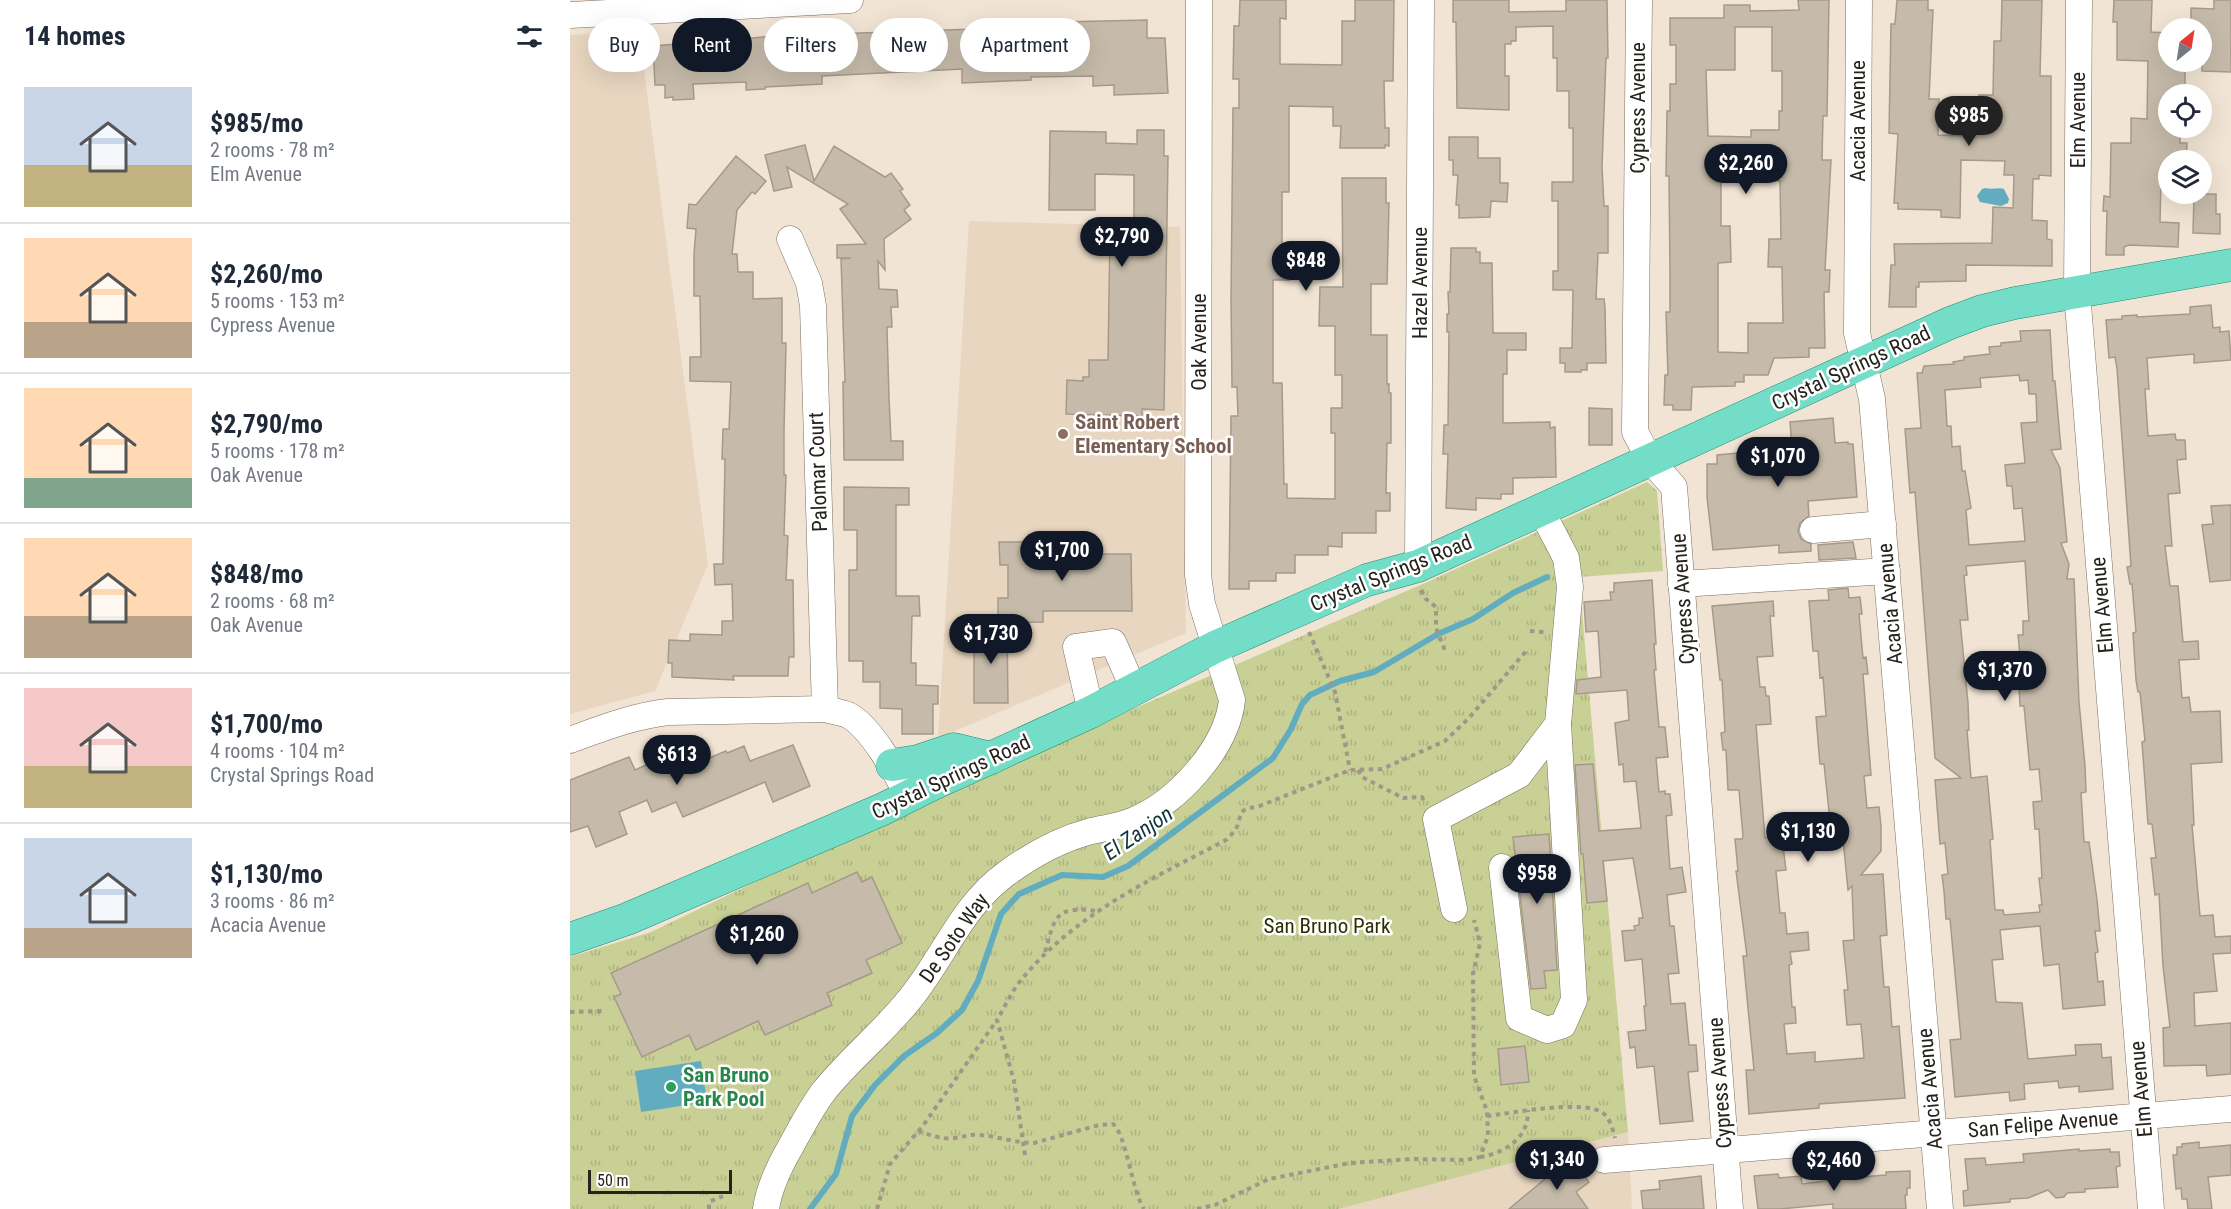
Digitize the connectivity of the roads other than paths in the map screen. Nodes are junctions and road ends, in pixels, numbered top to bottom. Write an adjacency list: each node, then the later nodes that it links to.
1 (850, 0): 7 (street)
2 (1199, 0): 20 (street, Oak Avenue)
3 (1421, 0): 17 (street, Hazel Avenue)
4 (1639, 0): 13 (street, Cypress Avenue)
5 (1859, 0): 12 (street, Acacia Avenue)
6 (2079, 0): 11 (street, Elm Avenue)
7 (757, 2): 8 (street)
8 (570, 15)
9 (790, 239): 22 (street, Palomar Court)
10 (2231, 265): 11 (main road, Crystal Springs Road)
11 (2077, 292): 12 (main road, Crystal Springs Road); 33 (street, Elm Avenue)
12 (1864, 362): 13 (main road, Crystal Springs Road); 15 (street, Acacia Avenue)
13 (1650, 460): 14 (main road, Crystal Springs Road); 19 (street, Cypress Avenue)
14 (1541, 510): 17 (main road, Crystal Springs Road); 24 (street)
15 (1883, 524): 16 (street); 18 (street, Acacia Avenue)
16 (1813, 530)
17 (1414, 567): 20 (main road, Crystal Springs Road)
18 (1887, 571): 19 (street); 34 (street, Acacia Avenue)
19 (1682, 584): 35 (street, Cypress Avenue)
20 (1215, 647): 21 (main road, Crystal Springs Road); 37 (street, De Soto Way)
21 (1134, 690): 23 (main road, Crystal Springs Road); 23 (street)
22 (825, 709): 25 (street); 27 (street)
23 (1091, 712): 26 (main road, Crystal Springs Road)
24 (1558, 724): 29 (street); 30 (street)
25 (570, 740)
26 (991, 758): 27 (main road); 28 (main road, Crystal Springs Road)
27 (892, 765): 28 (street)
28 (908, 797): 31 (main road, Crystal Springs Road)
29 (1502, 867)
30 (1464, 914)
31 (570, 939)
32 (2231, 1109): 33 (street, San Felipe Avenue)
33 (2143, 1116): 34 (street, San Felipe Avenue); 40 (street, Elm Avenue)
34 (1934, 1133): 35 (street, San Felipe Avenue); 39 (street, Acacia Avenue)
35 (1725, 1150): 36 (street, San Felipe Avenue); 38 (street, Cypress Avenue)
36 (1609, 1160)
37 (766, 1209)
38 (1730, 1209)
39 (1940, 1209)
40 (2151, 1209)

